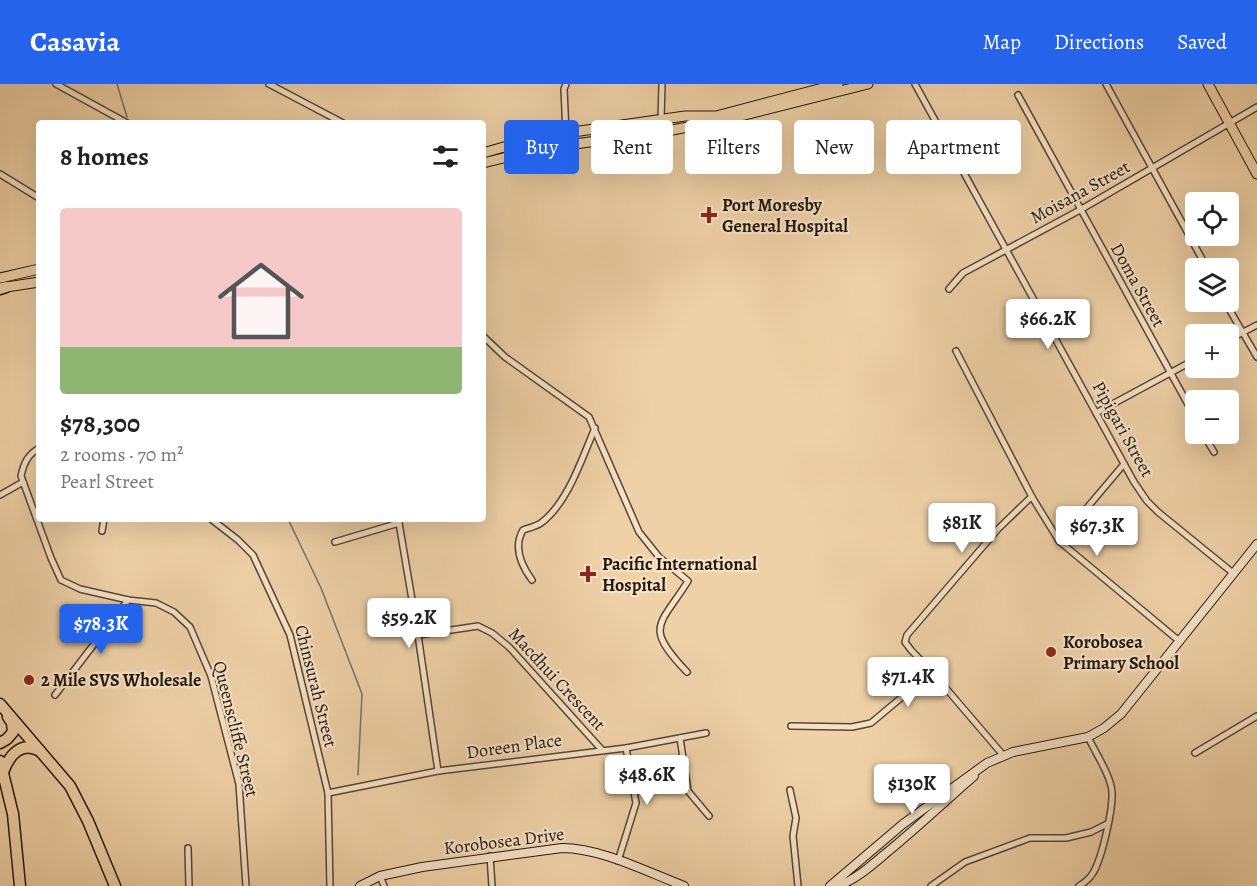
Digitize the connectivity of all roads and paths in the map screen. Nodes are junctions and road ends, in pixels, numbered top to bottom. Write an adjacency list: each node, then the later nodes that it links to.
1 (56, 84): 12 (street)
2 (269, 84): 13 (street)
3 (566, 84): 14 (street)
4 (662, 84): 15 (street)
5 (838, 84): 15 (main road)
6 (868, 84): 19 (main road)
7 (915, 84): 25 (street, Pipigari Street)
8 (1106, 84): 20 (street)
9 (1208, 84): 16 (main road)
10 (1018, 95): 24 (street, Doma Street)
11 (1257, 107): 16 (street, Moisana Street)
12 (122, 120)
13 (337, 120)
14 (566, 120)
15 (661, 120)
16 (1228, 124): 20 (street, Moisana Street); 22 (main road)
17 (504, 147): 18 (main road)
18 (486, 152)
19 (486, 163)
20 (1152, 169): 24 (street, Moisana Street); 26 (street)
21 (0, 174): 23 (street)
22 (1257, 174)
23 (36, 196)
24 (1080, 210): 25 (street, Moisana Street); 39 (street, Doma Street)
25 (1006, 250): 30 (street, Moisana Street); 41 (street, Pipigari Street)
26 (1201, 258)
27 (36, 270): 29 (main road)
28 (36, 284): 29 (main road)
29 (1, 286)
30 (949, 289)
31 (1231, 312): 33 (street)
32 (1257, 325): 33 (street)
33 (1242, 332): 34 (street); 37 (street)
34 (1239, 334)
35 (486, 339): 42 (street)
36 (956, 351): 49 (street)
37 (1257, 357)
38 (1185, 365): 39 (street)
39 (1170, 374): 40 (street, Doma Street); 41 (street)
40 (1185, 400)
41 (1096, 413): 46 (street, Pipigari Street)
42 (595, 428): 61 (street); 65 (street)
43 (1209, 444): 45 (street)
44 (36, 449): 47 (street, Queenscliffe Street)
45 (1214, 452)
46 (1124, 464): 57 (street); 60 (street, Pipigari Street)
47 (23, 482): 48 (street); 50 (street, Queenscliffe Street)
48 (0, 495)
49 (1032, 497): 57 (street); 66 (street)
50 (36, 517)
51 (38, 522): 62 (street, Queenscliffe Street)
52 (104, 522): 56 (street)
53 (215, 522): 84 (street, Chinsurah Street)
54 (395, 522): 58 (street)
55 (398, 522): 63 (street)
56 (102, 531)
57 (1059, 541): 64 (street)
58 (335, 542)
59 (1257, 544): 60 (main road)
60 (1233, 573): 64 (main road)
61 (532, 580)
62 (128, 600): 67 (street); 94 (street, Queenscliffe Street)
63 (418, 635): 76 (street, Macdhui Crescent); 82 (street)
64 (1178, 640): 72 (main road)
65 (687, 672)
66 (932, 672): 70 (street); 79 (street)
67 (55, 695)
68 (0, 706): 74 (highway); 77 (highway)
69 (1257, 716): 78 (street)
70 (791, 726)
71 (706, 733): 73 (street, Doreen Place)
72 (1088, 737): 79 (main road); 86 (street)
73 (680, 738): 75 (street, Doreen Place); 85 (street)
74 (0, 743)
75 (626, 748): 76 (street, Doreen Place); 89 (street)
76 (602, 750): 82 (street, Doreen Place)
77 (42, 752): 81 (highway); 92 (highway)
78 (1195, 753)
79 (1003, 756): 80 (main road)
80 (993, 759): 101 (main road); 102 (main road)
81 (2, 767): 91 (highway)
82 (438, 771): 84 (street, Doreen Place)
83 (790, 790): 100 (street)
84 (328, 793): 95 (street, Chinsurah Street)
85 (709, 816)
86 (1107, 824): 103 (street); 104 (street)
87 (188, 848): 93 (street)
88 (490, 856): 89 (main road, Korobosea Drive); 90 (main road, Korobosea Drive); 98 (street)
89 (618, 861): 99 (main road, Korobosea Drive)
90 (380, 876): 96 (main road, Korobosea Drive); 97 (street)
91 (20, 886)
92 (115, 886)
93 (189, 886)
94 (246, 886)
95 (330, 886)
96 (360, 886)
97 (384, 886)
98 (492, 886)
99 (684, 886)
100 (798, 886)
101 (830, 886)
102 (838, 886)
103 (931, 886)
104 (1079, 886)

